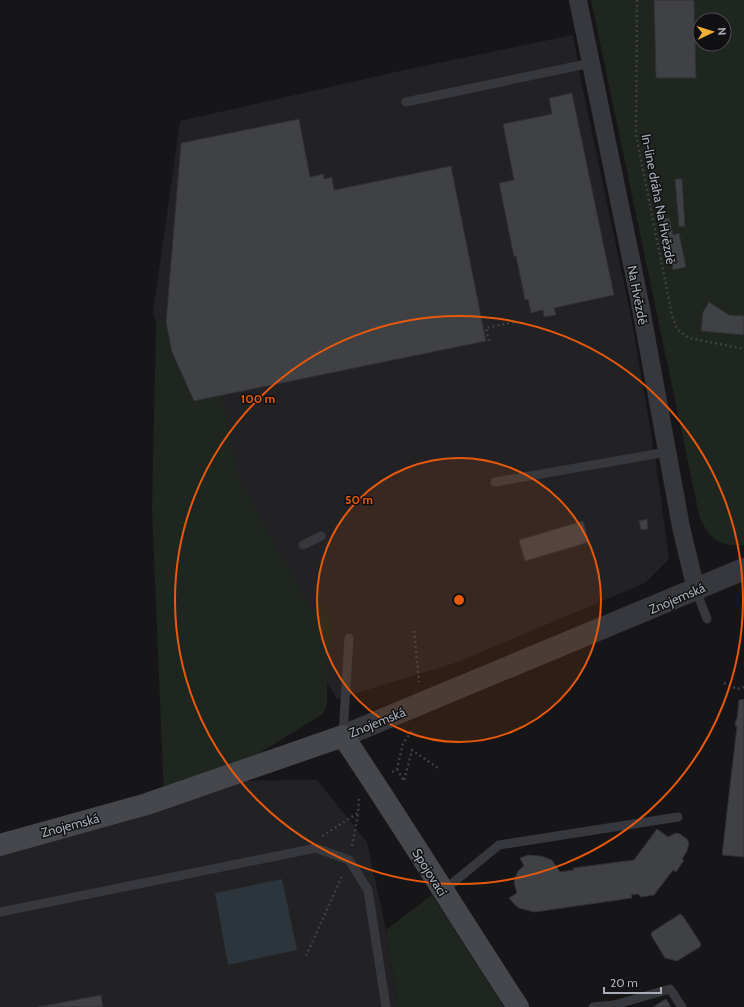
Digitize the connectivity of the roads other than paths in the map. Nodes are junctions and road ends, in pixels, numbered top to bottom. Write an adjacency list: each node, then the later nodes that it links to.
1 (578, 0): 2 (street, Na Hvězdě)
2 (592, 63): 3 (lane); 4 (street, Na Hvězdě)
3 (406, 102)
4 (667, 452): 5 (lane); 9 (street, Na Hvězdě)
5 (495, 482)
6 (321, 536): 7 (lane)
7 (303, 545)
8 (744, 569): 9 (street, Znojemská)
9 (696, 590): 10 (lane); 12 (street, Znojemská)
10 (707, 619)
11 (349, 638): 12 (lane)
12 (343, 736): 14 (main road, Znojemská); 15 (main road, Spojovací)
13 (678, 816): 15 (lane)
14 (0, 845)
15 (443, 891): 19 (main road, Spojovací)
16 (0, 912): 18 (lane)
17 (614, 1006): 20 (lane); 21 (lane)
18 (386, 1007)
19 (518, 1007)
20 (593, 1007)
21 (682, 1007)

